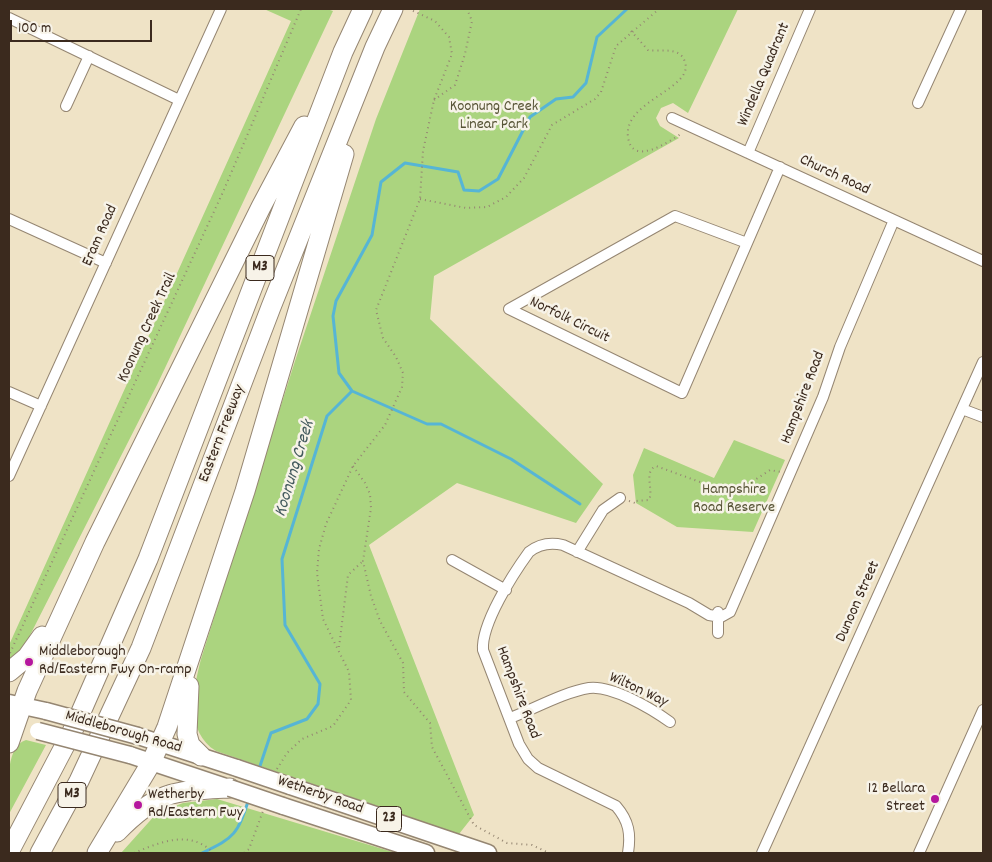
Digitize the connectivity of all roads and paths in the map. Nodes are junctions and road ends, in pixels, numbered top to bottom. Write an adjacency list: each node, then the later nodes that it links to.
1 (221, 9): 15 (street, Eram Road)
2 (301, 9): 48 (path, Koonung Creek Trail)
3 (363, 9): 13 (highway, Eastern Freeway / M3)
4 (393, 9): 12 (highway, Eastern Freeway / M3)
5 (409, 9): 16 (path)
6 (467, 9): 16 (path)
7 (658, 9): 11 (path)
8 (810, 9): 21 (street, Windella Quadrant)
9 (961, 9): 17 (street)
10 (9, 18): 14 (street)
11 (630, 31): 20 (path); 23 (path)
12 (375, 47): 45 (highway); 63 (highway, Eastern Freeway / M3)
13 (343, 52): 43 (highway); 62 (highway, Eastern Freeway / M3)
14 (89, 56): 15 (street); 18 (street)
15 (179, 100): 28 (street, Eram Road)
16 (434, 100): 23 (path)
17 (918, 103)
18 (66, 106)
19 (672, 118): 20 (street, Church Road)
20 (687, 125): 21 (street, Church Road)
21 (748, 153): 22 (street, Church Road)
22 (780, 167): 25 (street, Church Road); 26 (street, Norfolk Circuit)
23 (420, 199): 35 (path)
24 (9, 219): 28 (street)
25 (894, 220): 27 (street, Church Road); 44 (street, Hampshire Road)
26 (747, 243): 26 (street, Norfolk Circuit)
27 (983, 260)
28 (106, 263): 31 (street, Eram Road)
29 (983, 362): 32 (street, Dunoon Street)
30 (9, 392): 31 (street)
31 (41, 406): 37 (street, Eram Road)
32 (963, 406): 33 (street); 34 (street); 72 (street, Dunoon Street)
33 (983, 413)
34 (983, 417)
35 (353, 466): 41 (path); 47 (path)
36 (781, 472): 38 (path)
37 (9, 476)
38 (620, 498): 39 (street)
39 (577, 552): 42 (street, Hampshire Road); 44 (street, Hampshire Road)
40 (452, 560): 42 (street)
41 (363, 561): 47 (path); 70 (path)
42 (506, 590): 52 (street, Hampshire Road)
43 (65, 605): 49 (highway); 50 (highway)
44 (718, 614): 46 (street)
45 (200, 628): 55 (highway); 56 (highway)
46 (718, 633)
47 (339, 648): 59 (path)
48 (9, 655)
49 (9, 672)
50 (16, 705): 54 (highway); 55 (main road, Middleborough Road / 23, bridge)
51 (983, 710): 73 (street)
52 (510, 718): 53 (street, Wilton Way); 71 (street, Hampshire Road)
53 (670, 722)
54 (11, 732): 57 (main road, Middleborough Road / 23, bridge)
55 (160, 743): 56 (main road, Middleborough Road / 23); 57 (highway)
56 (201, 756): 58 (main road, Middleborough Road / 23)
57 (151, 763): 60 (main road, Middleborough Road / 23); 64 (highway)
58 (237, 768): 69 (main road, Wetherby Road / 23, bridge)
59 (276, 772)
60 (230, 788): 64 (highway); 68 (main road, Wetherby Road / 23, bridge)
61 (263, 810): 67 (path)
62 (9, 852)
63 (40, 853)
64 (98, 853)
65 (134, 853): 66 (path)
66 (213, 853)
67 (244, 853)
68 (426, 853)
69 (488, 853)
70 (549, 853)
71 (628, 853)
72 (762, 853)
73 (919, 853)

